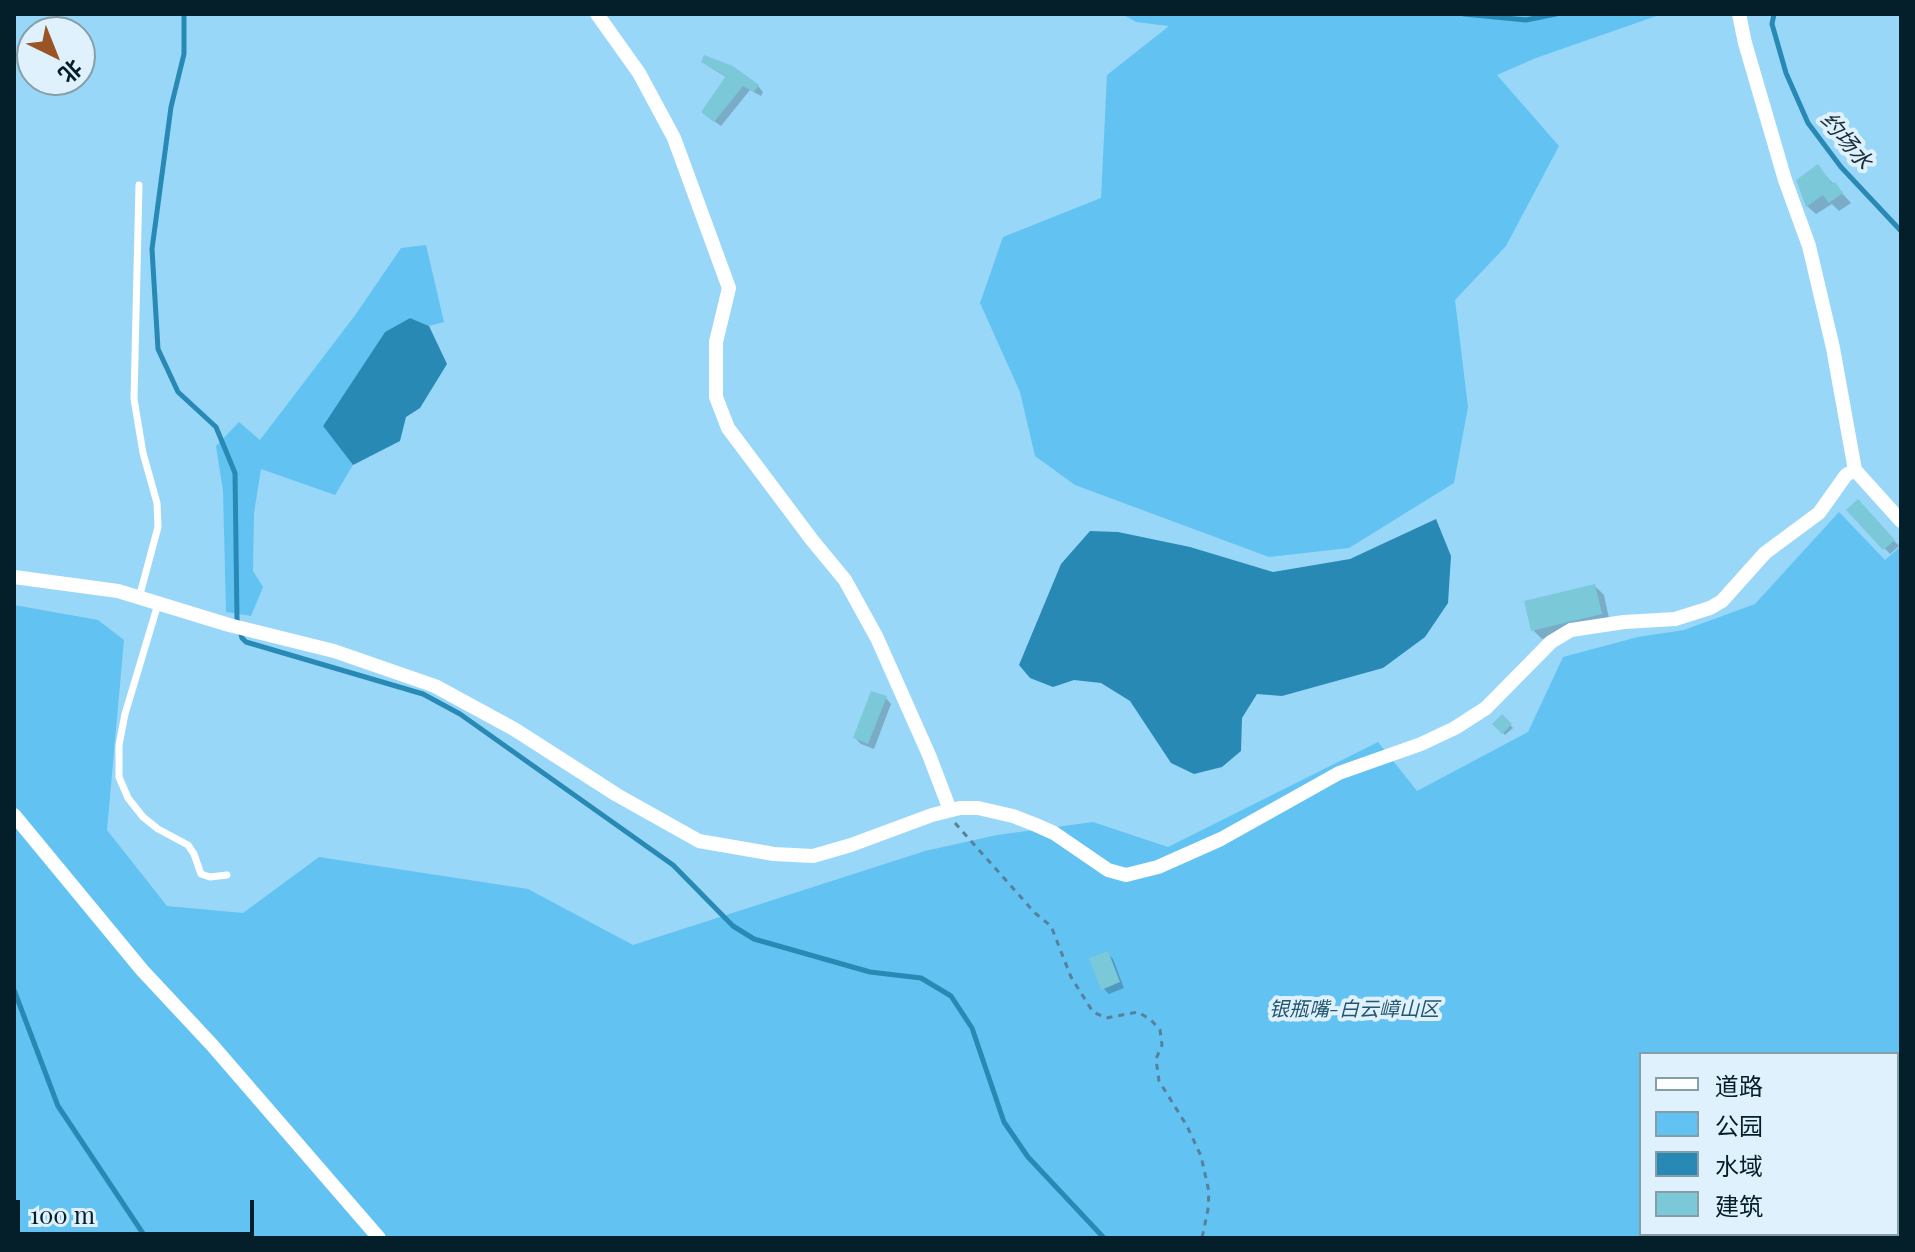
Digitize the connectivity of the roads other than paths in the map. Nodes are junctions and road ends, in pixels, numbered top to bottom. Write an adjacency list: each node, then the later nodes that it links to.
1 (597, 14): 9 (street)
2 (1739, 14): 4 (street)
3 (139, 185): 7 (lane)
4 (1855, 470): 5 (street); 9 (street)
5 (1901, 521)
6 (14, 577): 7 (street)
7 (139, 598): 8 (street)
8 (158, 604): 9 (street); 11 (lane)
9 (950, 810)
10 (14, 815): 12 (street)
11 (227, 875)
12 (379, 1238)

